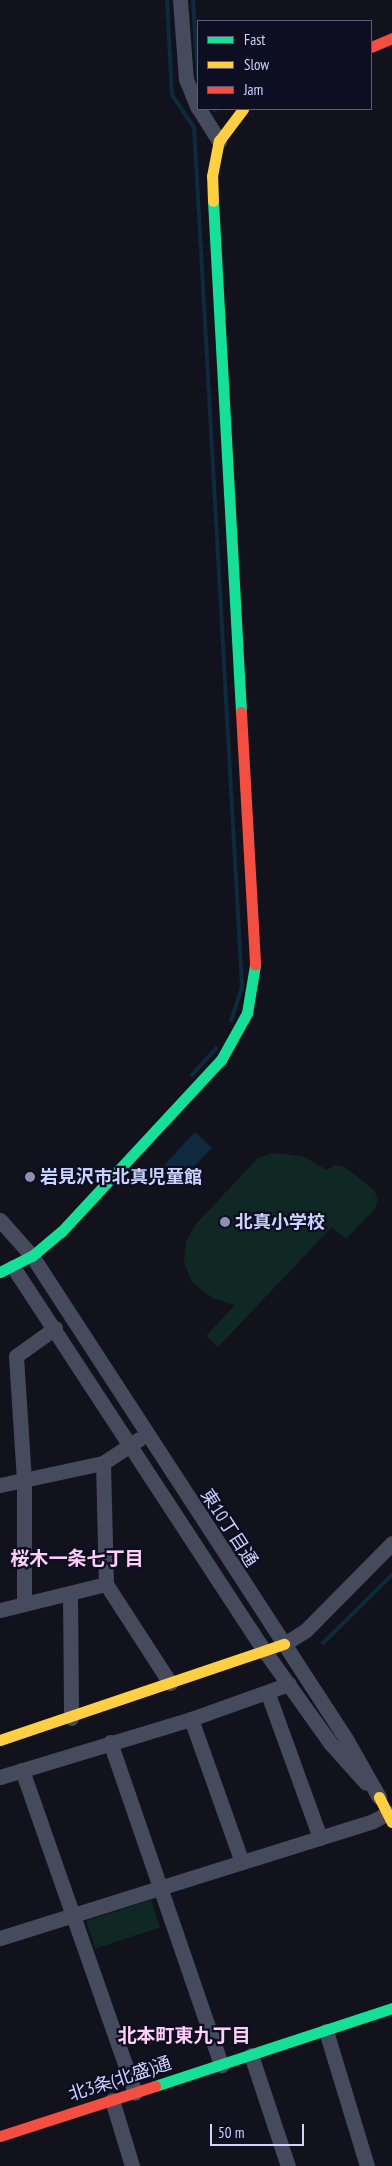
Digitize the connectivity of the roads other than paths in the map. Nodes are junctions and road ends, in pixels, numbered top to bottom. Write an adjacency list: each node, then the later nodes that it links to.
1 (180, 0): 4 (street)
2 (392, 38): 3 (street)
3 (372, 47)
4 (197, 106)
5 (199, 110): 7 (street)
6 (242, 110): 7 (street)
7 (219, 141): 9 (street)
8 (0, 1220): 9 (street, 東10丁目通)
9 (32, 1256): 10 (street); 12 (street, 東10丁目通)
10 (6, 1269): 11 (street)
11 (55, 1328): 13 (street); 15 (street)
12 (146, 1435): 13 (street); 22 (street, 東10丁目通)
13 (131, 1444): 14 (street); 23 (street)
14 (103, 1464): 15 (street); 18 (street)
15 (24, 1480): 16 (street); 20 (street)
16 (0, 1485)
17 (392, 1543): 22 (street)
18 (106, 1584): 19 (street); 24 (street)
19 (70, 1594): 20 (street); 27 (street)
20 (24, 1604): 21 (street)
21 (0, 1610)
22 (284, 1644): 23 (street); 33 (street, 東10丁目通)
23 (266, 1653): 24 (street); 25 (street)
24 (170, 1683): 27 (street)
25 (289, 1684): 26 (street); 33 (street)
26 (268, 1694): 28 (street); 35 (street)
27 (71, 1718): 29 (street)
28 (191, 1719): 30 (street); 36 (street)
29 (0, 1740)
30 (110, 1742): 31 (street); 37 (street)
31 (22, 1770): 32 (street); 38 (street)
32 (0, 1777)
33 (379, 1797): 34 (street, 東10丁目通)
34 (390, 1817): 35 (street)
35 (320, 1838): 36 (street)
36 (242, 1862): 37 (street)
37 (160, 1888): 38 (street); 43 (street)
38 (72, 1916): 39 (street); 44 (street)
39 (0, 1938)
40 (392, 2008): 41 (street, 北3条(北盛)通)
41 (326, 2031): 42 (street, 北3条(北盛)通); 49 (street)
42 (251, 2055): 43 (street, 北3条(北盛)通); 48 (street)
43 (221, 2065): 44 (street, 北3条(北盛)通)
44 (135, 2092): 45 (street, 北3条(北盛)通)
45 (112, 2100): 46 (street, 北3条(北盛)通); 47 (street)
46 (0, 2136)
47 (132, 2166)
48 (288, 2166)
49 (367, 2166)

